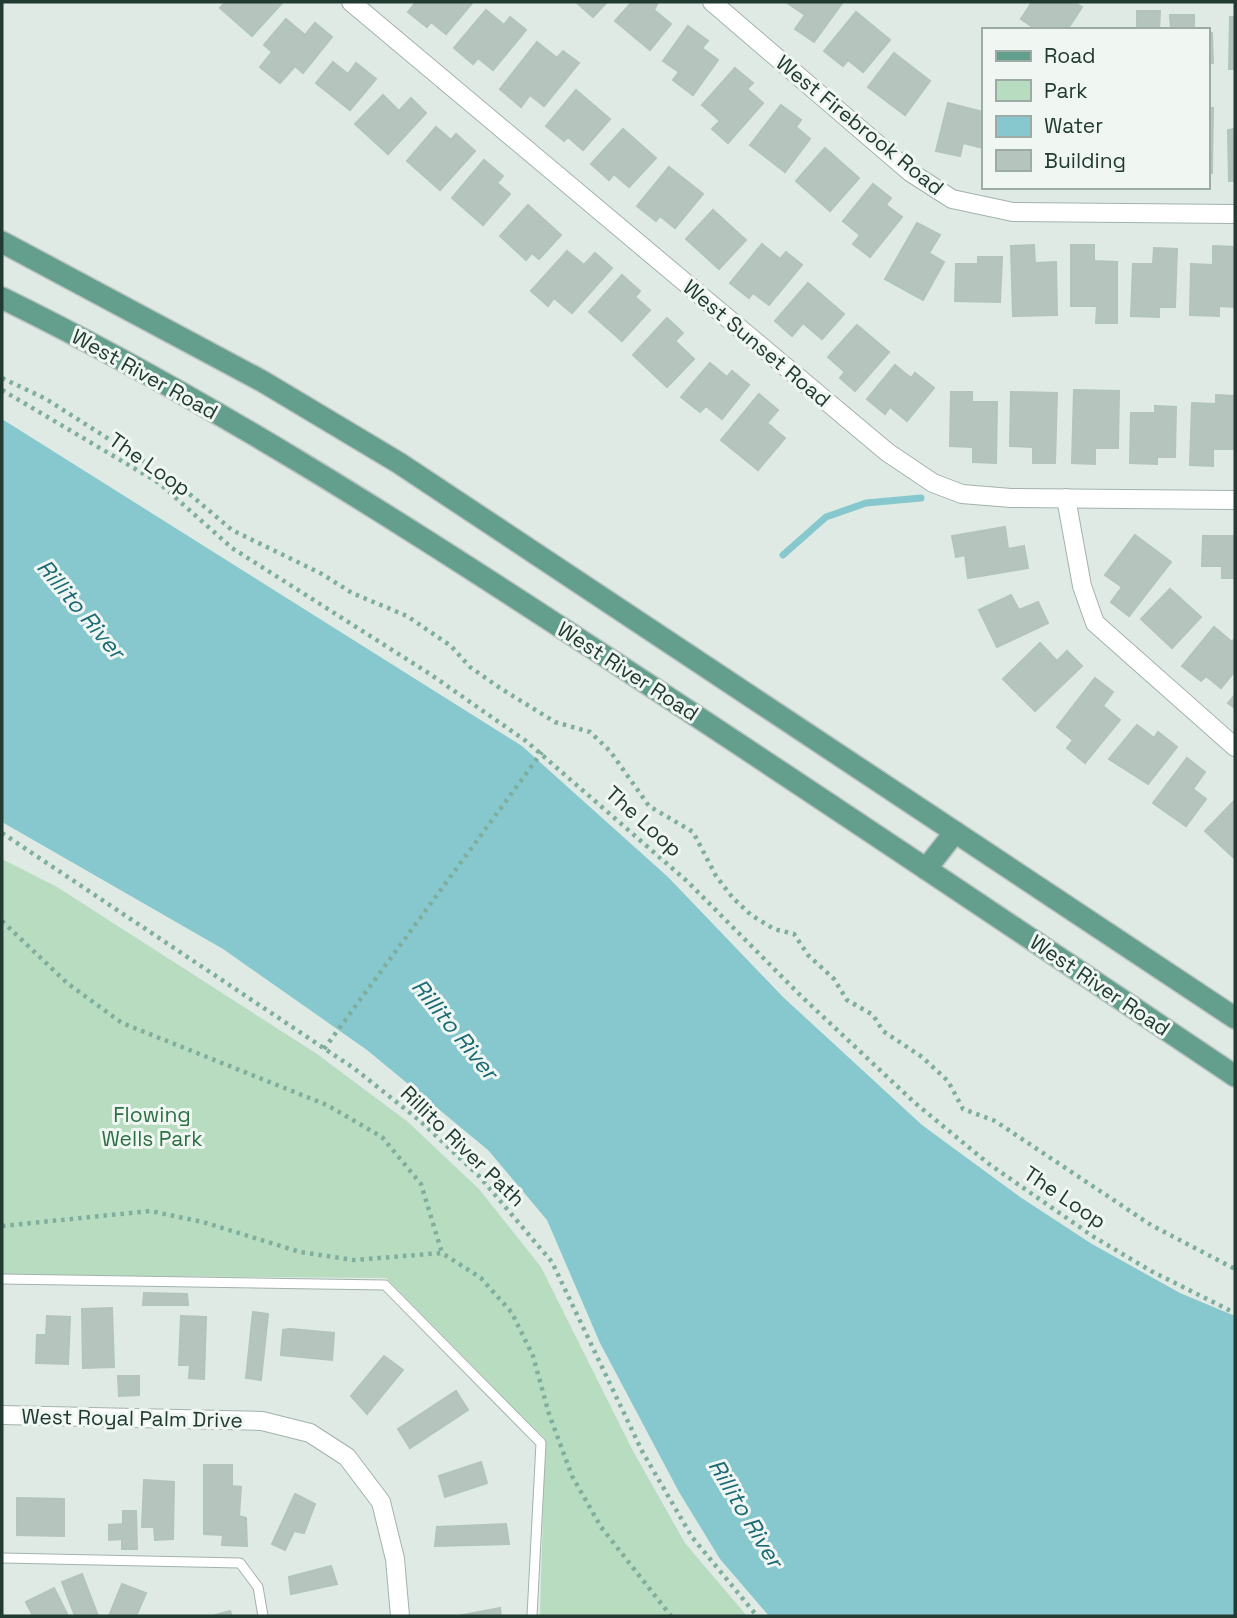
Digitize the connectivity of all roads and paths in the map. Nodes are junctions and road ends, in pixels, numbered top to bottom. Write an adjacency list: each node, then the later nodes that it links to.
1 (351, 2): 8 (street, West Sunset Road)
2 (712, 2): 3 (street, West Firebrook Road)
3 (1235, 214)
4 (2, 242): 12 (main road)
5 (2, 298): 14 (main road, West River Road)
6 (2, 378): 21 (path)
7 (2, 390): 11 (path, The Loop)
8 (1066, 498): 9 (street, West Sunset Road); 10 (street)
9 (1235, 500)
10 (1235, 747)
11 (541, 752): 17 (path); 23 (path, The Loop)
12 (955, 832): 14 (main road); 16 (main road)
13 (2, 833): 17 (path, Rillito River Path)
14 (926, 869): 18 (main road, West River Road)
15 (2, 921): 20 (path)
16 (1235, 1018)
17 (324, 1049): 30 (path, Rillito River Path)
18 (1235, 1076)
19 (2, 1226): 20 (path)
20 (442, 1254): 29 (path)
21 (1235, 1269)
22 (2, 1279): 28 (lane)
23 (1235, 1313)
24 (2, 1415): 27 (street, West Royal Palm Drive)
25 (2, 1558): 26 (lane)
26 (263, 1616)
27 (400, 1616)
28 (533, 1616)
29 (671, 1616)
30 (757, 1616)

